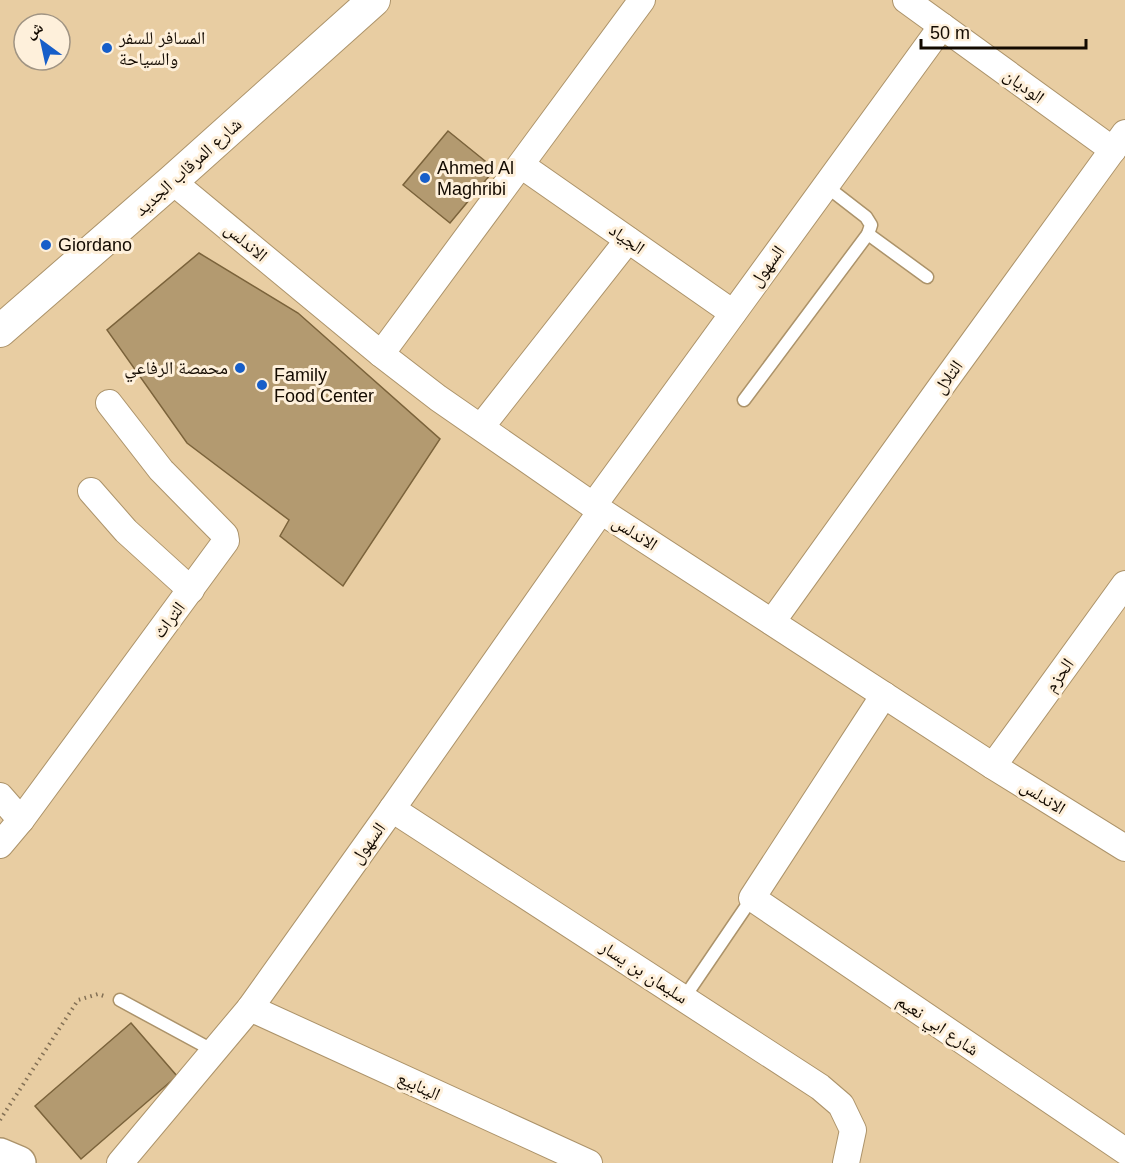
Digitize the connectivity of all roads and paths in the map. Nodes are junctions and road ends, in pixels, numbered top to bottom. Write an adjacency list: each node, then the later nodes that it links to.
1 (374, 0): 7 (street, شارع المرقاب الجديد)
2 (642, 0): 6 (street)
3 (906, 0): 4 (street, الوديان)
4 (942, 26): 5 (street, الوديان); 8 (street, السهول)
5 (1119, 142): 22 (street, التلال)
6 (521, 165): 10 (street, الجياد); 14 (street)
7 (172, 181): 13 (street, شارع المرقاب الجديد); 14 (street, الاندلس)
8 (825, 186): 9 (lane); 12 (street, السهول)
9 (868, 234): 11 (lane); 15 (lane)
10 (628, 240): 12 (street, الجياد); 17 (street)
11 (927, 276)
12 (733, 314): 19 (street, السهول)
13 (0, 331)
14 (381, 354): 17 (street, الاندلس)
15 (744, 400)
16 (109, 403): 21 (street, التراث)
17 (481, 427): 19 (street, الاندلس)
18 (91, 491): 21 (street)
19 (597, 508): 22 (street, الاندلس); 26 (street, السهول)
20 (1125, 584): 24 (street, الحزم)
21 (191, 590): 27 (street, التراث)
22 (772, 622): 23 (street, الاندلس)
23 (884, 695): 24 (street, الاندلس); 30 (street)
24 (993, 766): 29 (street, الاندلس)
25 (0, 796): 27 (street)
26 (392, 809): 31 (street, سليمان بن يسار); 33 (street, السهول)
27 (21, 820): 28 (street, التراث)
28 (0, 845)
29 (1125, 848)
30 (752, 898): 31 (lane); 36 (street, شارع ابي نعيم)
31 (684, 998): 41 (street, سليمان بن يسار)
32 (120, 1000): 34 (lane); 35 (path)
33 (250, 1008): 34 (street, السهول); 40 (street, الينابيع)
34 (214, 1051): 39 (street, السهول)
35 (0, 1120)
36 (1125, 1151)
37 (0, 1155): 38 (main road)
38 (19, 1163)
39 (120, 1163)
40 (589, 1163)
41 (846, 1163)

